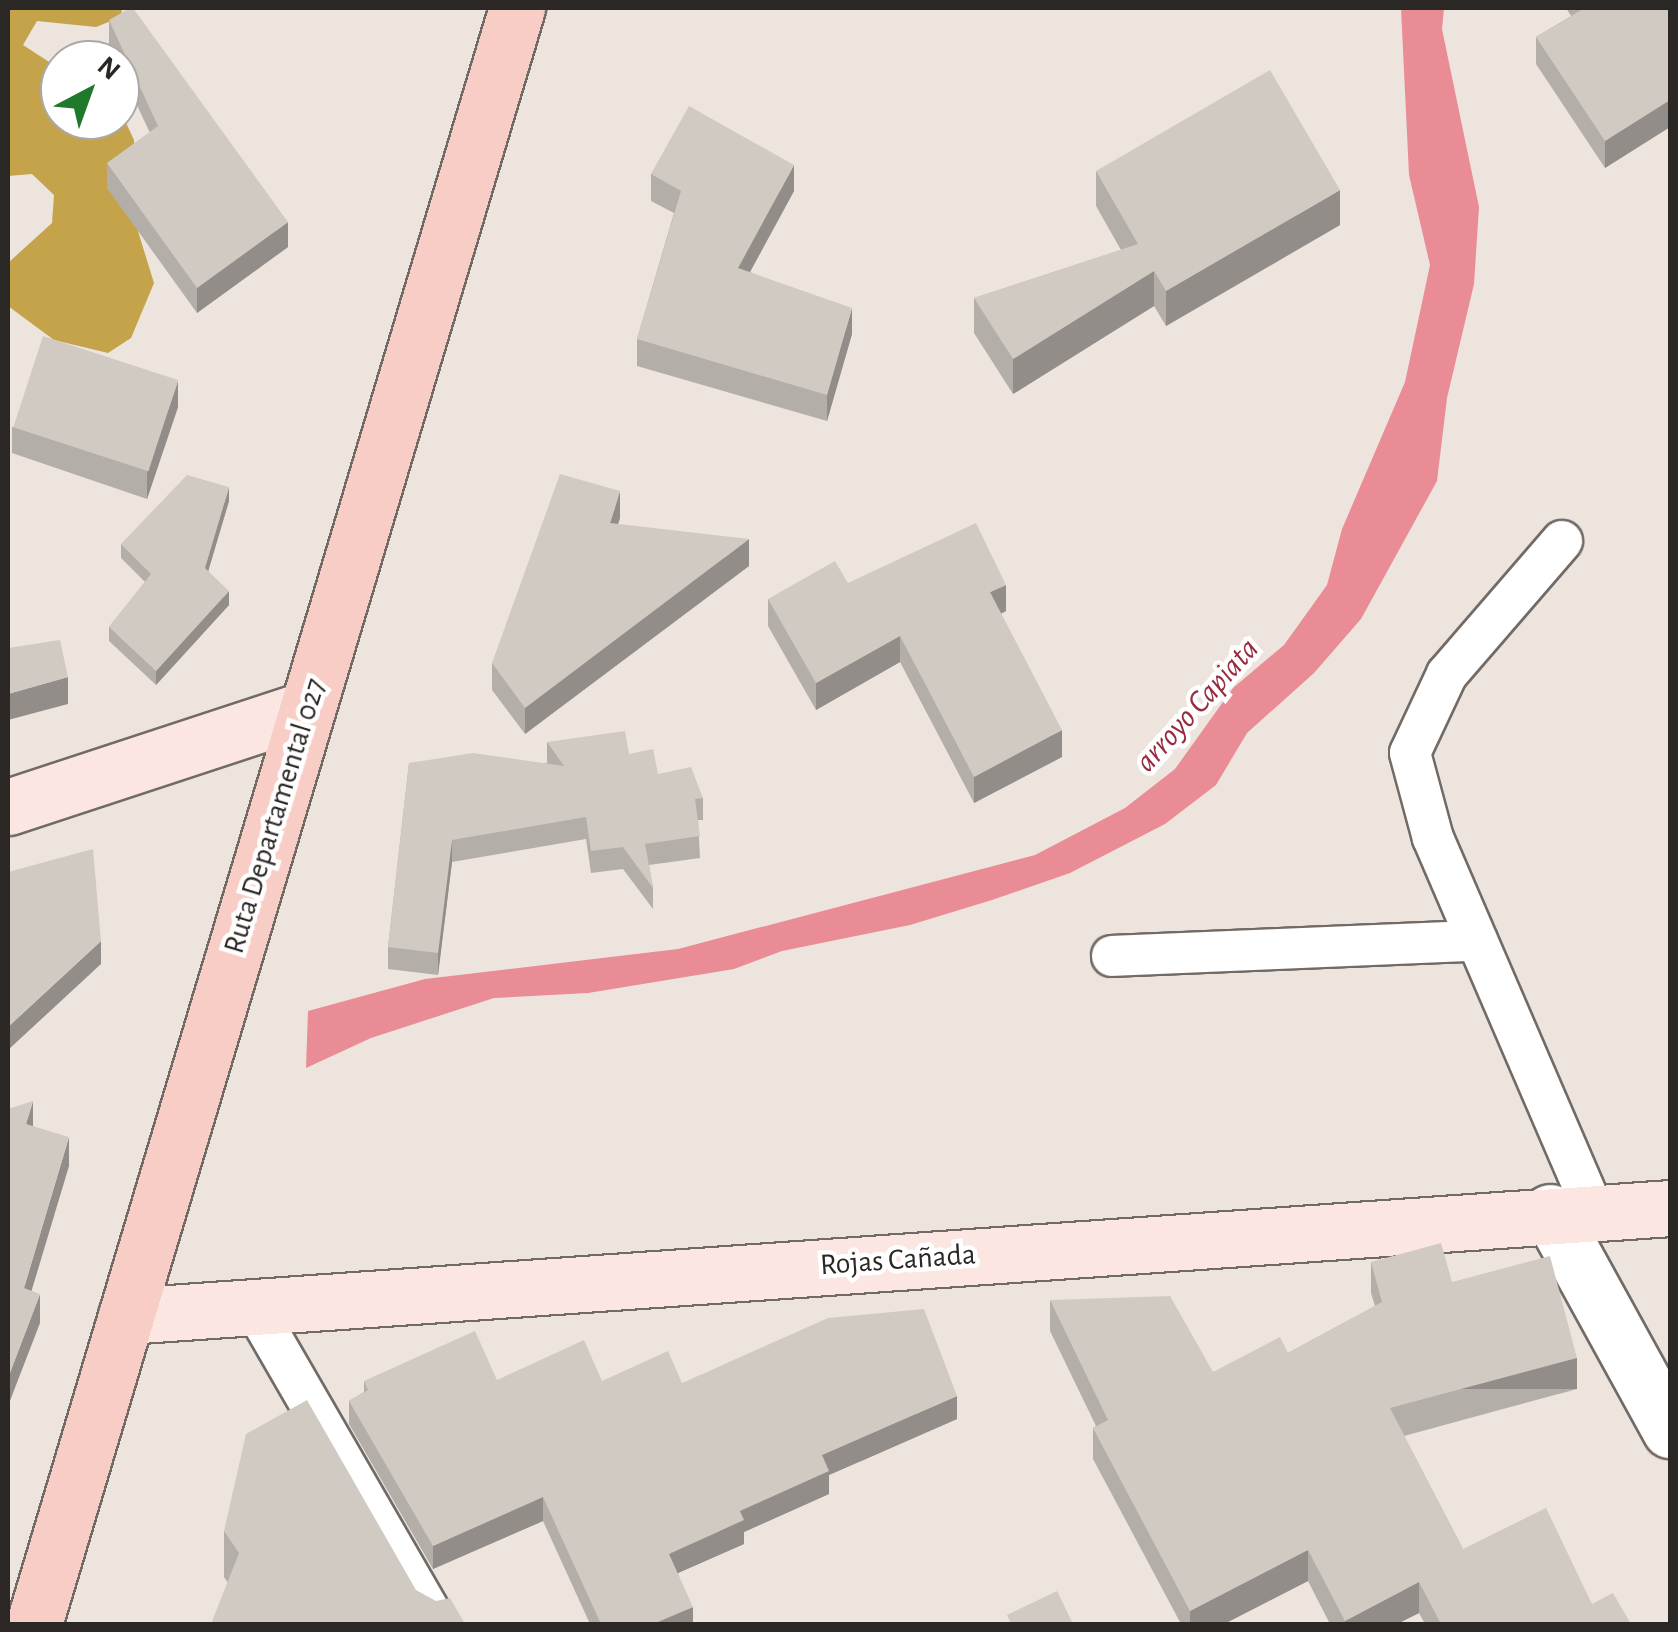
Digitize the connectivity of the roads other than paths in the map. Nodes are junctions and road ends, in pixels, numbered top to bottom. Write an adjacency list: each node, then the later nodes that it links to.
1 (516, 8): 3 (main road, Ruta Departamental 027)
2 (1562, 542): 5 (lane)
3 (306, 709): 4 (main road); 10 (main road, Ruta Departamental 027)
4 (8, 807)
5 (1477, 941): 6 (lane); 8 (lane)
6 (1112, 956)
7 (1670, 1208): 8 (main road, Rojas Cañada)
8 (1572, 1211): 9 (main road, Rojas Cañada); 11 (street)
9 (254, 1307): 10 (main road, Rojas Cañada); 13 (lane)
10 (126, 1316): 12 (main road, Ruta Departamental 027)
11 (1670, 1430)
12 (34, 1624)
13 (437, 1624)

